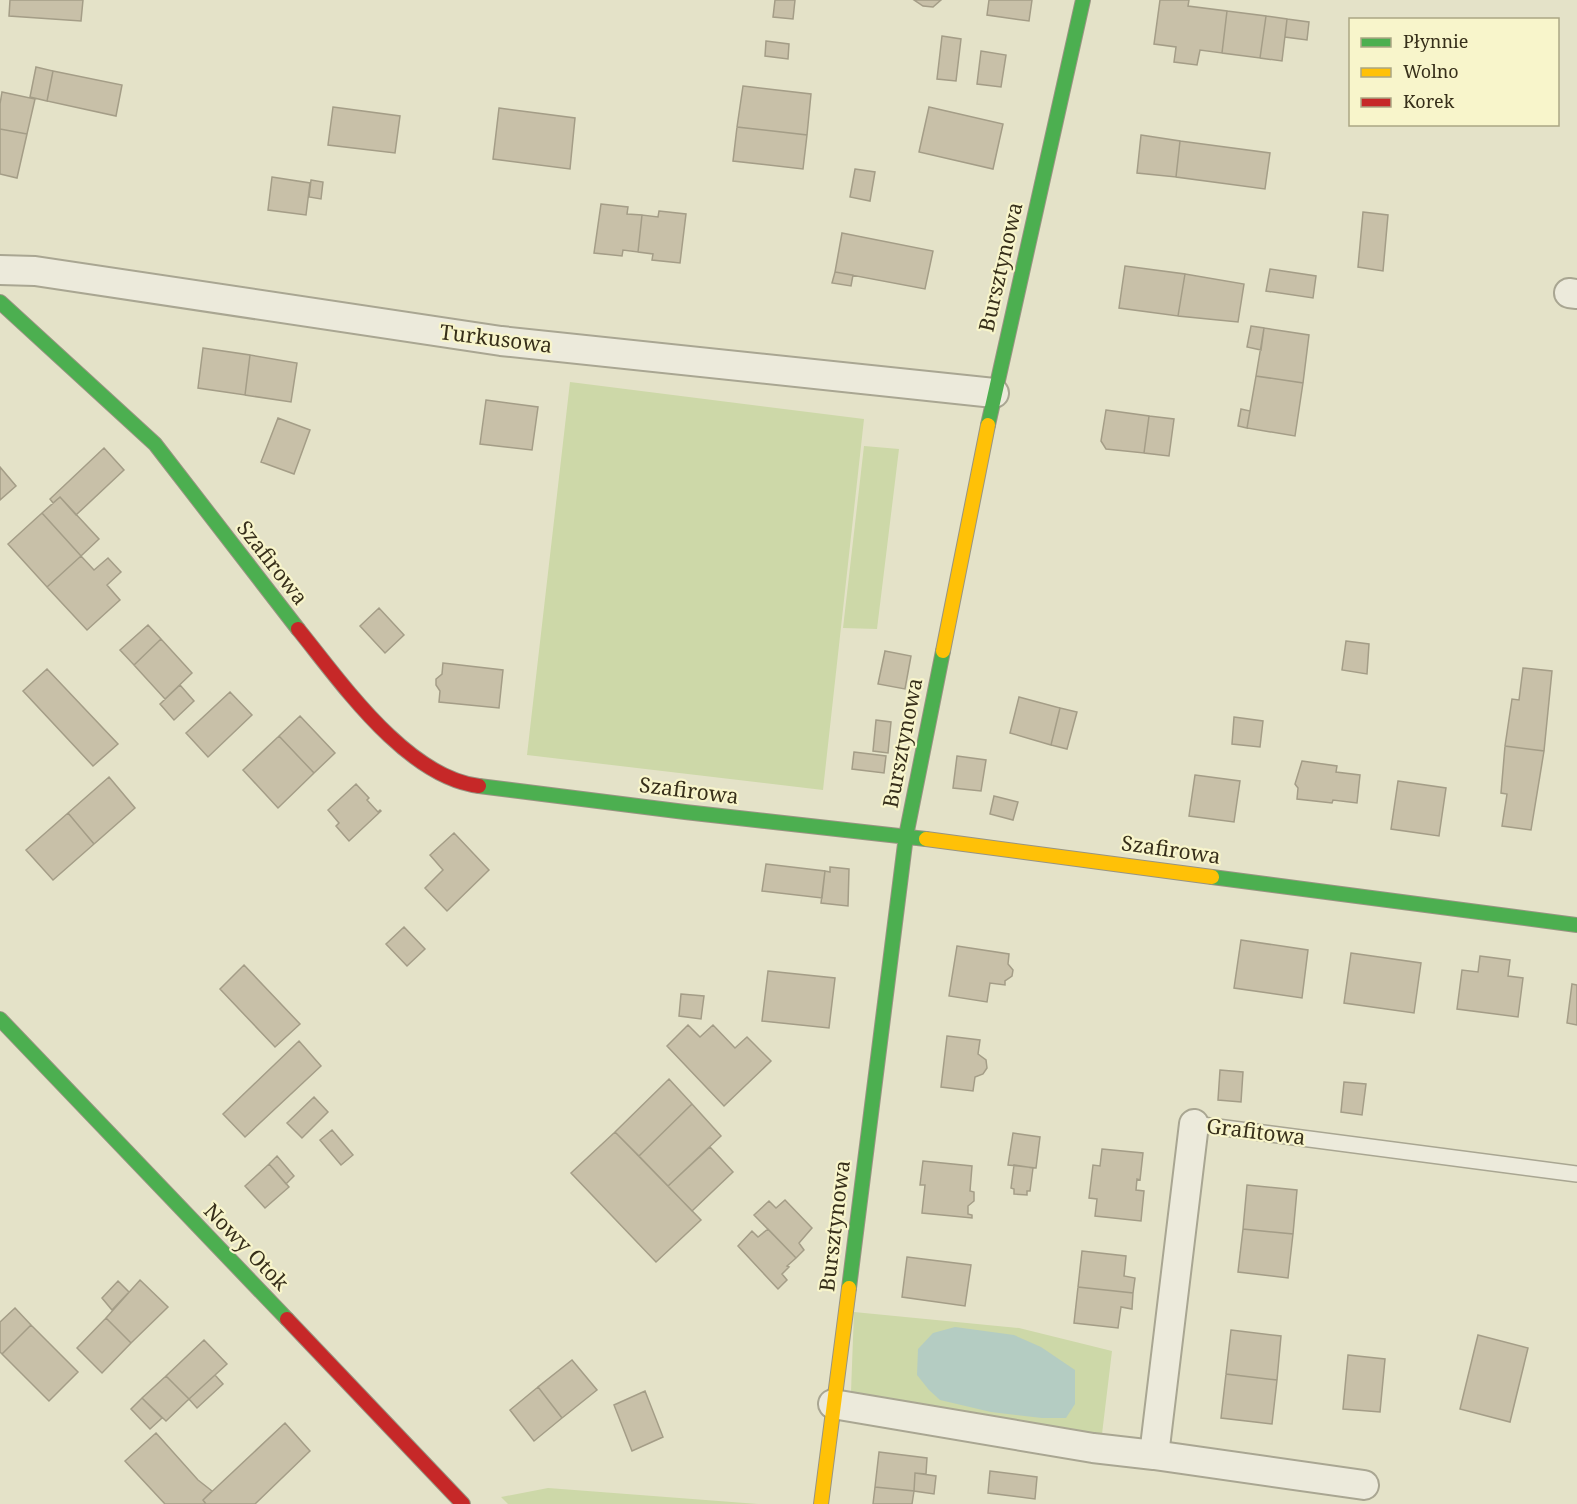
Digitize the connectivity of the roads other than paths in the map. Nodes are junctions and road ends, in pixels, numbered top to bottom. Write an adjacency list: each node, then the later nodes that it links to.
1 (1083, 0): 4 (street, Bursztynowa)
2 (0, 270): 4 (street, Turkusowa)
3 (0, 302): 5 (street, Szafirowa)
4 (994, 393): 5 (street, Bursztynowa)
5 (906, 836): 6 (street, Szafirowa); 10 (street, Bursztynowa)
6 (1577, 925)
7 (0, 1019): 13 (street, Nowy Otok)
8 (1194, 1124): 9 (lane, Grafitowa); 11 (street, Grafitowa)
9 (1577, 1174)
10 (834, 1404): 11 (street); 14 (street, Bursztynowa)
11 (1154, 1455): 12 (street)
12 (1364, 1485)
13 (462, 1504)
14 (821, 1504)

